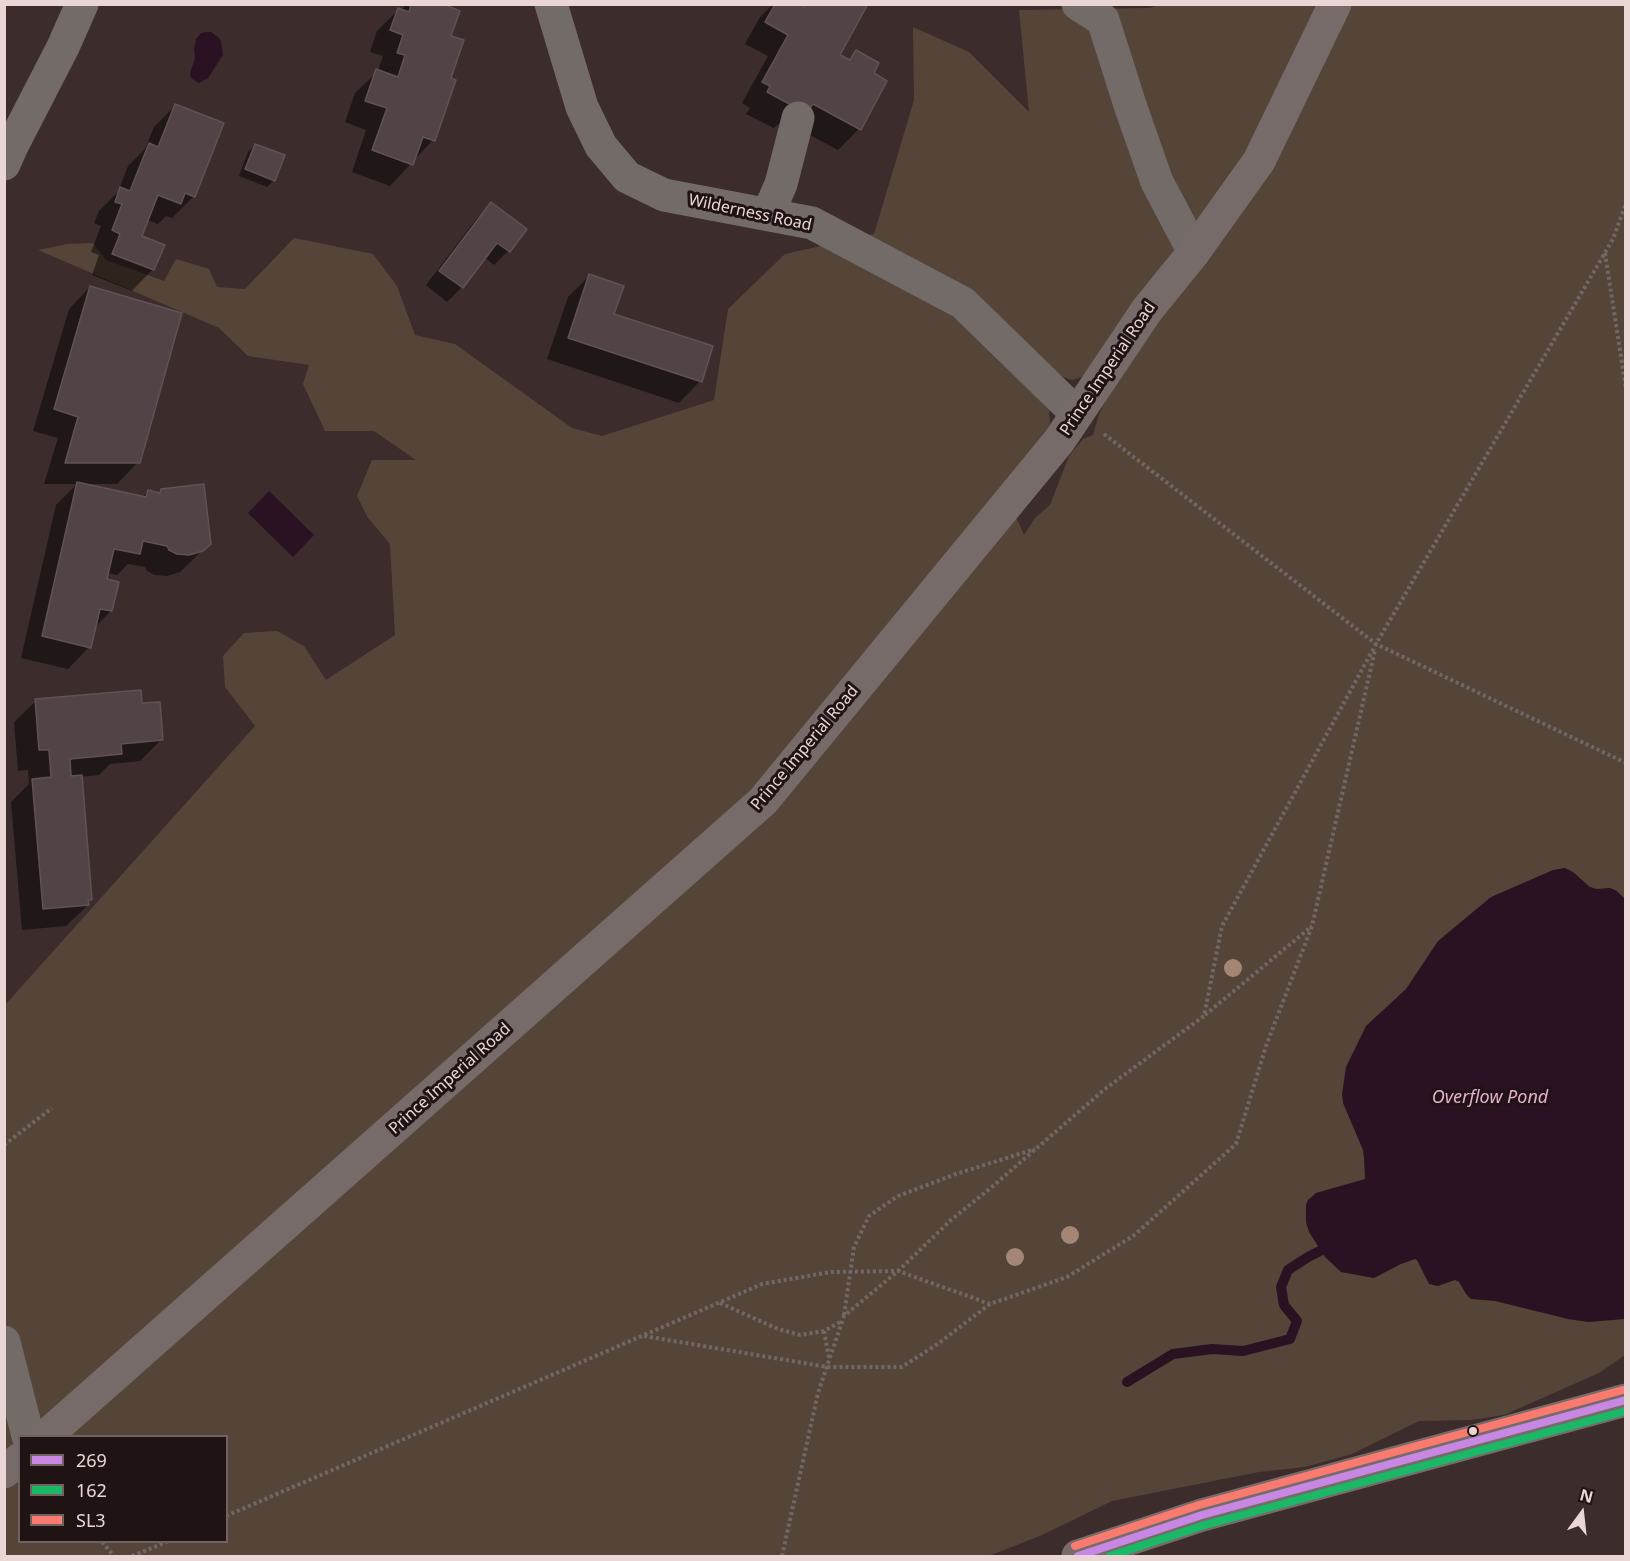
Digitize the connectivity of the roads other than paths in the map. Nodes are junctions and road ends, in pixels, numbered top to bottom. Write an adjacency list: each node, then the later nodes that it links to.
1 (82, 4): 6 (street)
2 (551, 4): 7 (street, Wilderness Road)
3 (1078, 4): 8 (street)
4 (1335, 4): 8 (main road, Prince Imperial Road)
5 (798, 118): 7 (street)
6 (4, 164)
7 (768, 214): 9 (street, Wilderness Road)
8 (1194, 252): 9 (main road, Prince Imperial Road)
9 (1077, 414): 13 (main road, Prince Imperial Road)
10 (4, 1342): 12 (street)
11 (1626, 1400): 16 (main road)
12 (27, 1435)
13 (48, 1435)
14 (18, 1461): 15 (main road)
15 (4, 1472)
16 (1078, 1557)

